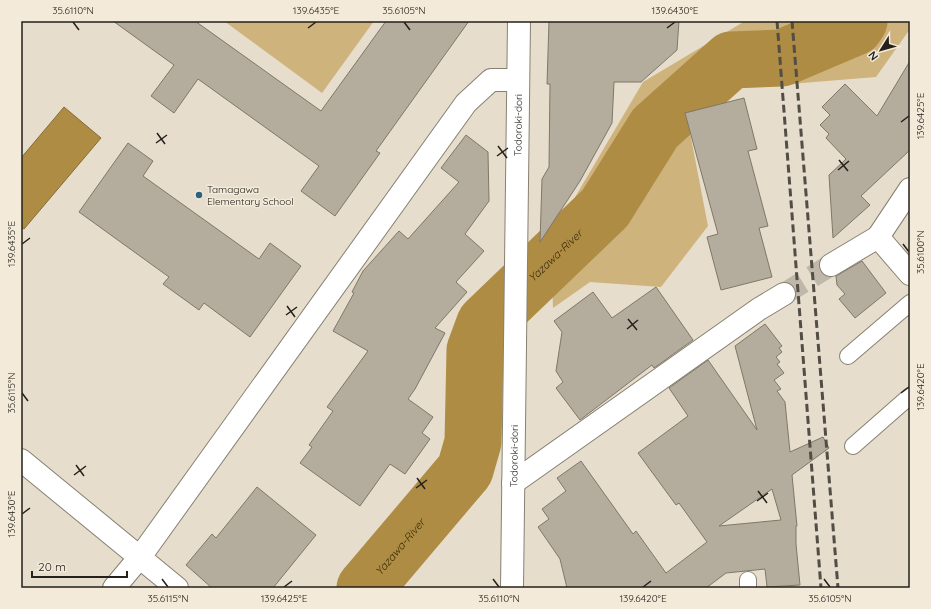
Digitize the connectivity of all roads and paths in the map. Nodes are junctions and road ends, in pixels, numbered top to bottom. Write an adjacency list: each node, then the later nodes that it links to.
1 (519, 21): 2 (street, Todoroki-dori)
2 (517, 80): 13 (street, Todoroki-dori); 14 (street)
3 (910, 189): 4 (street)
4 (878, 237): 5 (street); 6 (street)
5 (831, 265)
6 (910, 274)
7 (784, 294): 13 (street)
8 (910, 303): 9 (lane)
9 (848, 356)
10 (910, 396): 11 (lane)
11 (853, 446)
12 (21, 460): 14 (street)
13 (513, 483): 17 (street, Todoroki-dori)
14 (140, 557): 15 (street); 16 (street)
15 (114, 588)
16 (177, 588)
17 (512, 588)

